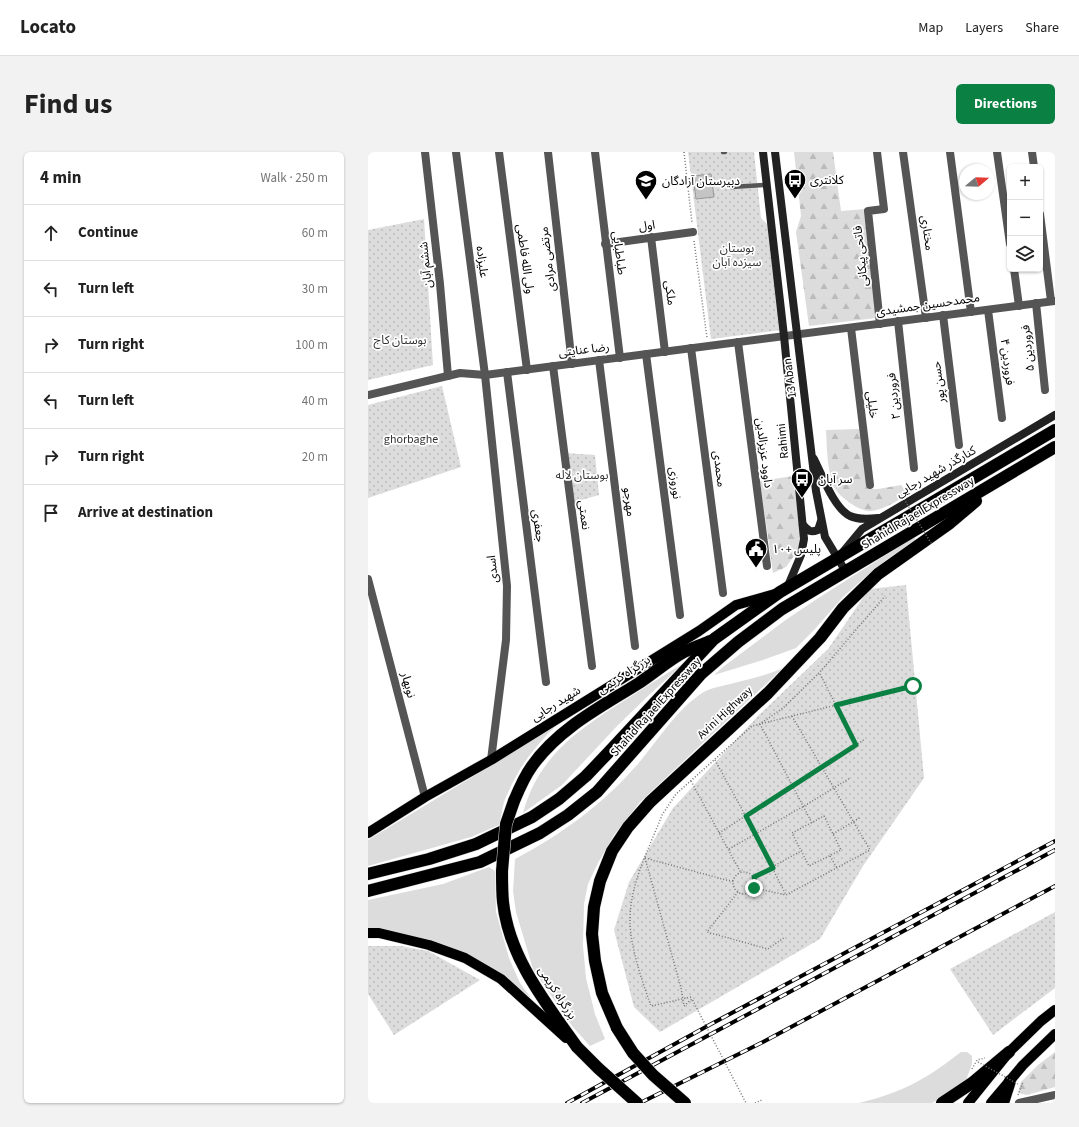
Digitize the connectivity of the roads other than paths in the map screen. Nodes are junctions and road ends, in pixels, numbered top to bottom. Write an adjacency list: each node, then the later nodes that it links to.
1 (425, 152): 45 (street, ششم آبان)
2 (456, 152): 44 (street, علیزاده)
3 (499, 152): 42 (street, ولی الله فاطمی)
4 (548, 152): 40 (street, مرتضی مرادی)
5 (594, 152): 20 (street, طباطبایی)
6 (763, 152): 14 (main road)
7 (775, 152): 32 (main road)
8 (877, 152): 30 (street, فاتحی پیکانی)
9 (903, 152): 28 (street, مختاری)
10 (950, 152): 26 (street)
11 (998, 152): 18 (street)
12 (1032, 152): 13 (street)
13 (1034, 164)
14 (766, 185): 15 (lane); 33 (main road)
15 (731, 187)
16 (693, 232): 19 (street, اول)
17 (1043, 234): 22 (street)
18 (1009, 236)
19 (651, 237): 20 (street, اول); 36 (street, ملکی)
20 (606, 244): 38 (street, طباطبایی)
21 (1014, 272): 24 (street)
22 (1053, 301): 23 (street, محمدحسین جمشیدی)
23 (1036, 303): 24 (street, محمدحسین جمشیدی); 46 (street, فروردین ۵)
24 (1019, 306): 25 (street, محمدحسین جمشیدی)
25 (988, 310): 26 (street, محمدحسین جمشیدی); 49 (street, فروردین ۴)
26 (971, 312): 27 (street, محمدحسین جمشیدی)
27 (943, 315): 28 (street, محمدحسین جمشیدی); 51 (street, حسن پور)
28 (926, 318): 29 (street, محمدحسین جمشیدی)
29 (898, 322): 30 (street, محمدحسین جمشیدی); 56 (street, فروردین ۲)
30 (880, 324): 31 (street, محمدحسین جمشیدی)
31 (851, 328): 32 (street, محمدحسین جمشیدی); 58 (street, خلیلی)
32 (801, 334): 33 (street, رضا عنایتی); 53 (main road, 13 Aban)
33 (784, 336): 34 (street, رضا عنایتی); 61 (main road, Rahimi)
34 (738, 342): 35 (street, رضا عنایتی); 63 (street, داوود عزیزالدین)
35 (691, 348): 36 (street, رضا عنایتی); 67 (street, محمدی)
36 (665, 352): 37 (street, رضا عنایتی)
37 (646, 354): 38 (street, رضا عنایتی); 68 (street, نوروزی)
38 (620, 358): 39 (street, رضا عنایتی)
39 (599, 360): 40 (street, رضا عنایتی); 70 (street, مهرجو)
40 (572, 364): 41 (street, رضا عنایتی)
41 (553, 366): 42 (street, رضا عنایتی); 71 (street, نعمتی)
42 (527, 370): 43 (street, رضا عنایتی)
43 (507, 372): 44 (street, رضا عنایتی); 72 (street, جعفری)
44 (485, 375): 45 (street, رضا عنایتی); 73 (street, اسدی)
45 (448, 376): 47 (street, رضا عنایتی)
46 (1045, 390)
47 (368, 395)
48 (1055, 415): 59 (main road, کنارگذر شهید رجایی)
49 (1002, 418)
50 (1055, 430): 62 (highway, Shahid Rajaei Expressway)
51 (959, 445)
52 (1055, 447): 55 (highway, Shahid Rajaei Expressway)
53 (811, 452): 59 (main road); 60 (main road, 13 Aban)
54 (1055, 452): 55 (main road)
55 (1037, 458): 57 (highway, Shahid Rajaei Expressway)
56 (914, 468)
57 (1000, 480): 64 (highway, Shahid Rajaei Expressway); 88 (highway, Avini Highway, bridge)
58 (870, 485)
59 (881, 518): 62 (main road, کنارگذر شهید رجایی)
60 (821, 520): 61 (main road); 62 (main road, 13 Aban)
61 (803, 525): 66 (main road, Rahimi)
62 (837, 558): 64 (main road); 66 (highway, Shahid Rajaei Expressway)
63 (767, 566)
64 (846, 572): 77 (highway, Shahid Rajaei Expressway)
65 (368, 579): 74 (street, نوبهار)
66 (784, 590): 69 (highway, Shahid Rajaei Expressway); 73 (main road, شهید رجایی)
67 (723, 592)
68 (680, 615)
69 (714, 639): 76 (highway, Shahid Rajaei Expressway); 81 (highway, بزرگراه کریمی, bridge)
70 (635, 646)
71 (592, 666)
72 (546, 682)
73 (491, 760): 74 (main road, شهید رجایی)
74 (425, 797): 75 (main road, شهید رجایی)
75 (368, 833)
76 (368, 874)
77 (368, 891)
78 (368, 933): 81 (main road)
79 (1055, 1010): 82 (main road)
80 (1055, 1034): 83 (main road)
81 (577, 1047): 87 (highway, بزرگراه کریمی, bridge)
82 (1009, 1052): 89 (highway); 90 (main road)
83 (1014, 1083): 91 (main road); 92 (highway)
84 (1055, 1096): 86 (street)
85 (1018, 1099): 86 (street)
86 (1038, 1101)
87 (637, 1103)
88 (685, 1103)
89 (942, 1103)
90 (968, 1103)
91 (991, 1103)
92 (1003, 1103)

